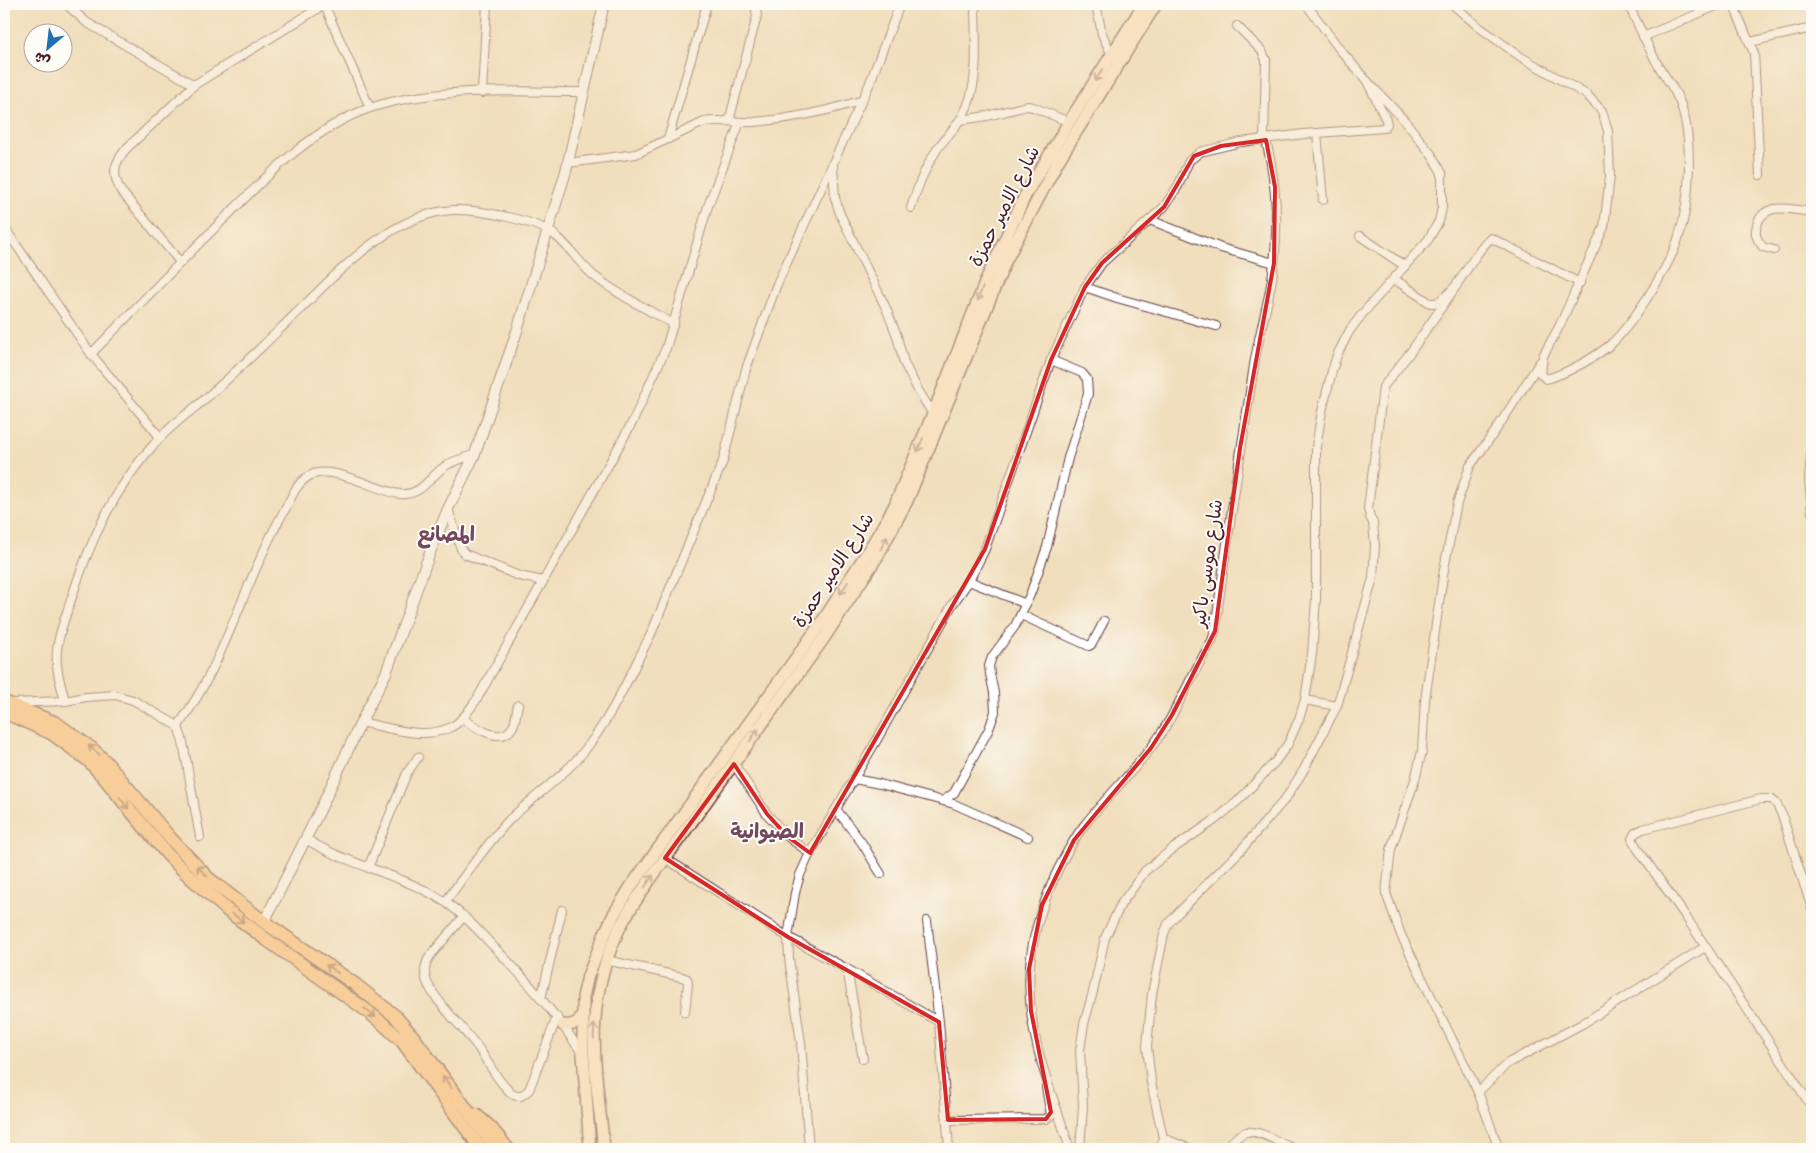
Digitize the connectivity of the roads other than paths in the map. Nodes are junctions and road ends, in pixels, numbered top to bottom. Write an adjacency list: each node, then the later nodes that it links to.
1 (66, 4): 23 (street)
2 (326, 4): 23 (street); 27 (street)
3 (487, 4): 24 (street)
4 (604, 4): 25 (street)
5 (707, 4): 33 (street)
6 (755, 4): 29 (street)
7 (900, 4): 26 (street)
8 (975, 4): 28 (street)
9 (1096, 4): 21 (street)
10 (1144, 4): 21 (main road, شارع الامير حمزة)
11 (1156, 4): 55 (main road, شارع الامير حمزة)
12 (1306, 4): 22 (street)
13 (1452, 4): 50 (street)
14 (1628, 4): 19 (street)
15 (1721, 4): 19 (street)
16 (1732, 4): 20 (street)
17 (1237, 26): 34 (street, شارع موسى باكير)
18 (1812, 28): 20 (street)
19 (1643, 37): 58 (street)
20 (1750, 42): 37 (street)
21 (1112, 55): 31 (main road, شارع الامير حمزة, one-way to 31)
22 (1367, 82): 32 (street); 48 (street)
23 (194, 85): 46 (street)
24 (482, 92): 25 (street); 27 (street)
25 (585, 92): 35 (street)
26 (860, 101): 30 (street); 36 (street)
27 (370, 108): 46 (street)
28 (961, 120): 31 (street); 39 (street)
29 (729, 121): 30 (street); 33 (street)
30 (740, 122): 53 (street)
31 (1069, 122): 55 (main road, شارع الامير حمزة, one-way to 55)
32 (1317, 133): 34 (street); 38 (street)
33 (668, 139): 35 (street)
34 (1264, 139): 41 (street); 47 (street, شارع موسى باكير)
35 (568, 163): 43 (street)
36 (833, 164): 59 (street); 90 (street)
37 (1760, 175)
38 (1323, 200)
39 (911, 208)
40 (1812, 212): 45 (street)
41 (1150, 220): 47 (street); 52 (street)
42 (4, 227): 56 (street)
43 (548, 229): 53 (street); 60 (street); 62 (street)
44 (1360, 236): 48 (street)
45 (1774, 250)
46 (180, 262): 56 (street)
47 (1274, 263): 108 (street, شارع موسى باكير)
48 (1405, 266): 49 (street)
49 (1394, 279): 51 (street); 70 (street)
50 (1580, 283): 51 (street); 58 (street)
51 (1457, 285): 74 (street)
52 (1085, 287): 54 (street); 57 (street)
53 (674, 324): 65 (street)
54 (1216, 326)
55 (965, 347): 59 (main road, شارع الامير حمزة); 79 (main road, شارع الامير حمزة, one-way to 55)
56 (90, 354): 60 (street)
57 (1051, 360): 66 (street); 67 (street)
58 (1541, 361): 109 (street)
59 (932, 414): 102 (main road, شارع الامير حمزة, one-way to 102)
60 (160, 437): 71 (street)
61 (1812, 446): 64 (street)
62 (475, 454): 63 (street); 77 (street)
63 (448, 509): 65 (street); 76 (street)
64 (1812, 513)
65 (543, 581): 75 (street)
66 (969, 581): 67 (street); 80 (street)
67 (1026, 604): 68 (street)
68 (1021, 615): 69 (street); 81 (street)
69 (1104, 621)
70 (1305, 700): 74 (street); 124 (street)
71 (65, 701): 73 (street); 77 (street)
72 (518, 705): 75 (street)
73 (5, 706): 95 (main road, one-way to 73); 116 (main road, one-way to 116)
74 (1337, 706): 115 (street)
75 (462, 718): 76 (street)
76 (360, 722): 85 (street)
77 (178, 726): 83 (street)
78 (418, 757): 88 (street)
79 (734, 764): 86 (street); 87 (main road, شارع الامير حمزة)
80 (854, 779): 81 (street); 82 (street)
81 (944, 800): 84 (street)
82 (836, 809): 86 (street); 89 (street)
83 (200, 837)
84 (1028, 837)
85 (306, 839): 88 (street); 95 (street)
86 (810, 853): 96 (street)
87 (665, 858): 96 (street); 98 (main road, شارع الامير حمزة, one-way to 87)
88 (368, 868): 90 (street)
89 (881, 874)
90 (446, 901): 93 (street)
91 (1812, 909): 97 (street)
92 (562, 910): 100 (street)
93 (464, 916): 100 (street); 103 (street)
94 (927, 921): 104 (street)
95 (264, 922): 111 (main road, one-way to 95)
96 (788, 937): 99 (street); 121 (street)
97 (1705, 947): 109 (street); 110 (street)
98 (606, 960): 101 (street); 107 (main road, شارع الامير حمزة, one-way to 98)
99 (848, 969): 104 (street); 106 (street)
100 (541, 1000): 103 (street)
101 (685, 1012)
102 (582, 1015): 103 (main road); 105 (main road, شارع الامير حمزة)
103 (560, 1021): 105 (street)
104 (939, 1022): 114 (street)
105 (583, 1054): 107 (street); 113 (main road, شارع الامير حمزة)
106 (863, 1059)
107 (595, 1072): 112 (main road, شارع الامير حمزة)
108 (1047, 1078): 114 (street); 123 (street, شارع موسى باكير)
109 (1478, 1092): 129 (street)
110 (1812, 1107)
111 (465, 1108): 117 (main road); 118 (main road)
112 (600, 1108): 113 (main road); 120 (main road, شارع الامير حمزة)
113 (586, 1109): 119 (main road, شارع الامير حمزة)
114 (948, 1120): 122 (street)
115 (1163, 1138): 125 (street); 126 (street)
116 (481, 1149)
117 (496, 1149)
118 (508, 1149)
119 (590, 1149)
120 (604, 1149)
121 (809, 1149)
122 (949, 1149)
123 (1070, 1149)
124 (1080, 1149)
125 (1160, 1149)
126 (1190, 1149)
127 (1225, 1149): 128 (street)
128 (1294, 1149)
129 (1499, 1149)

